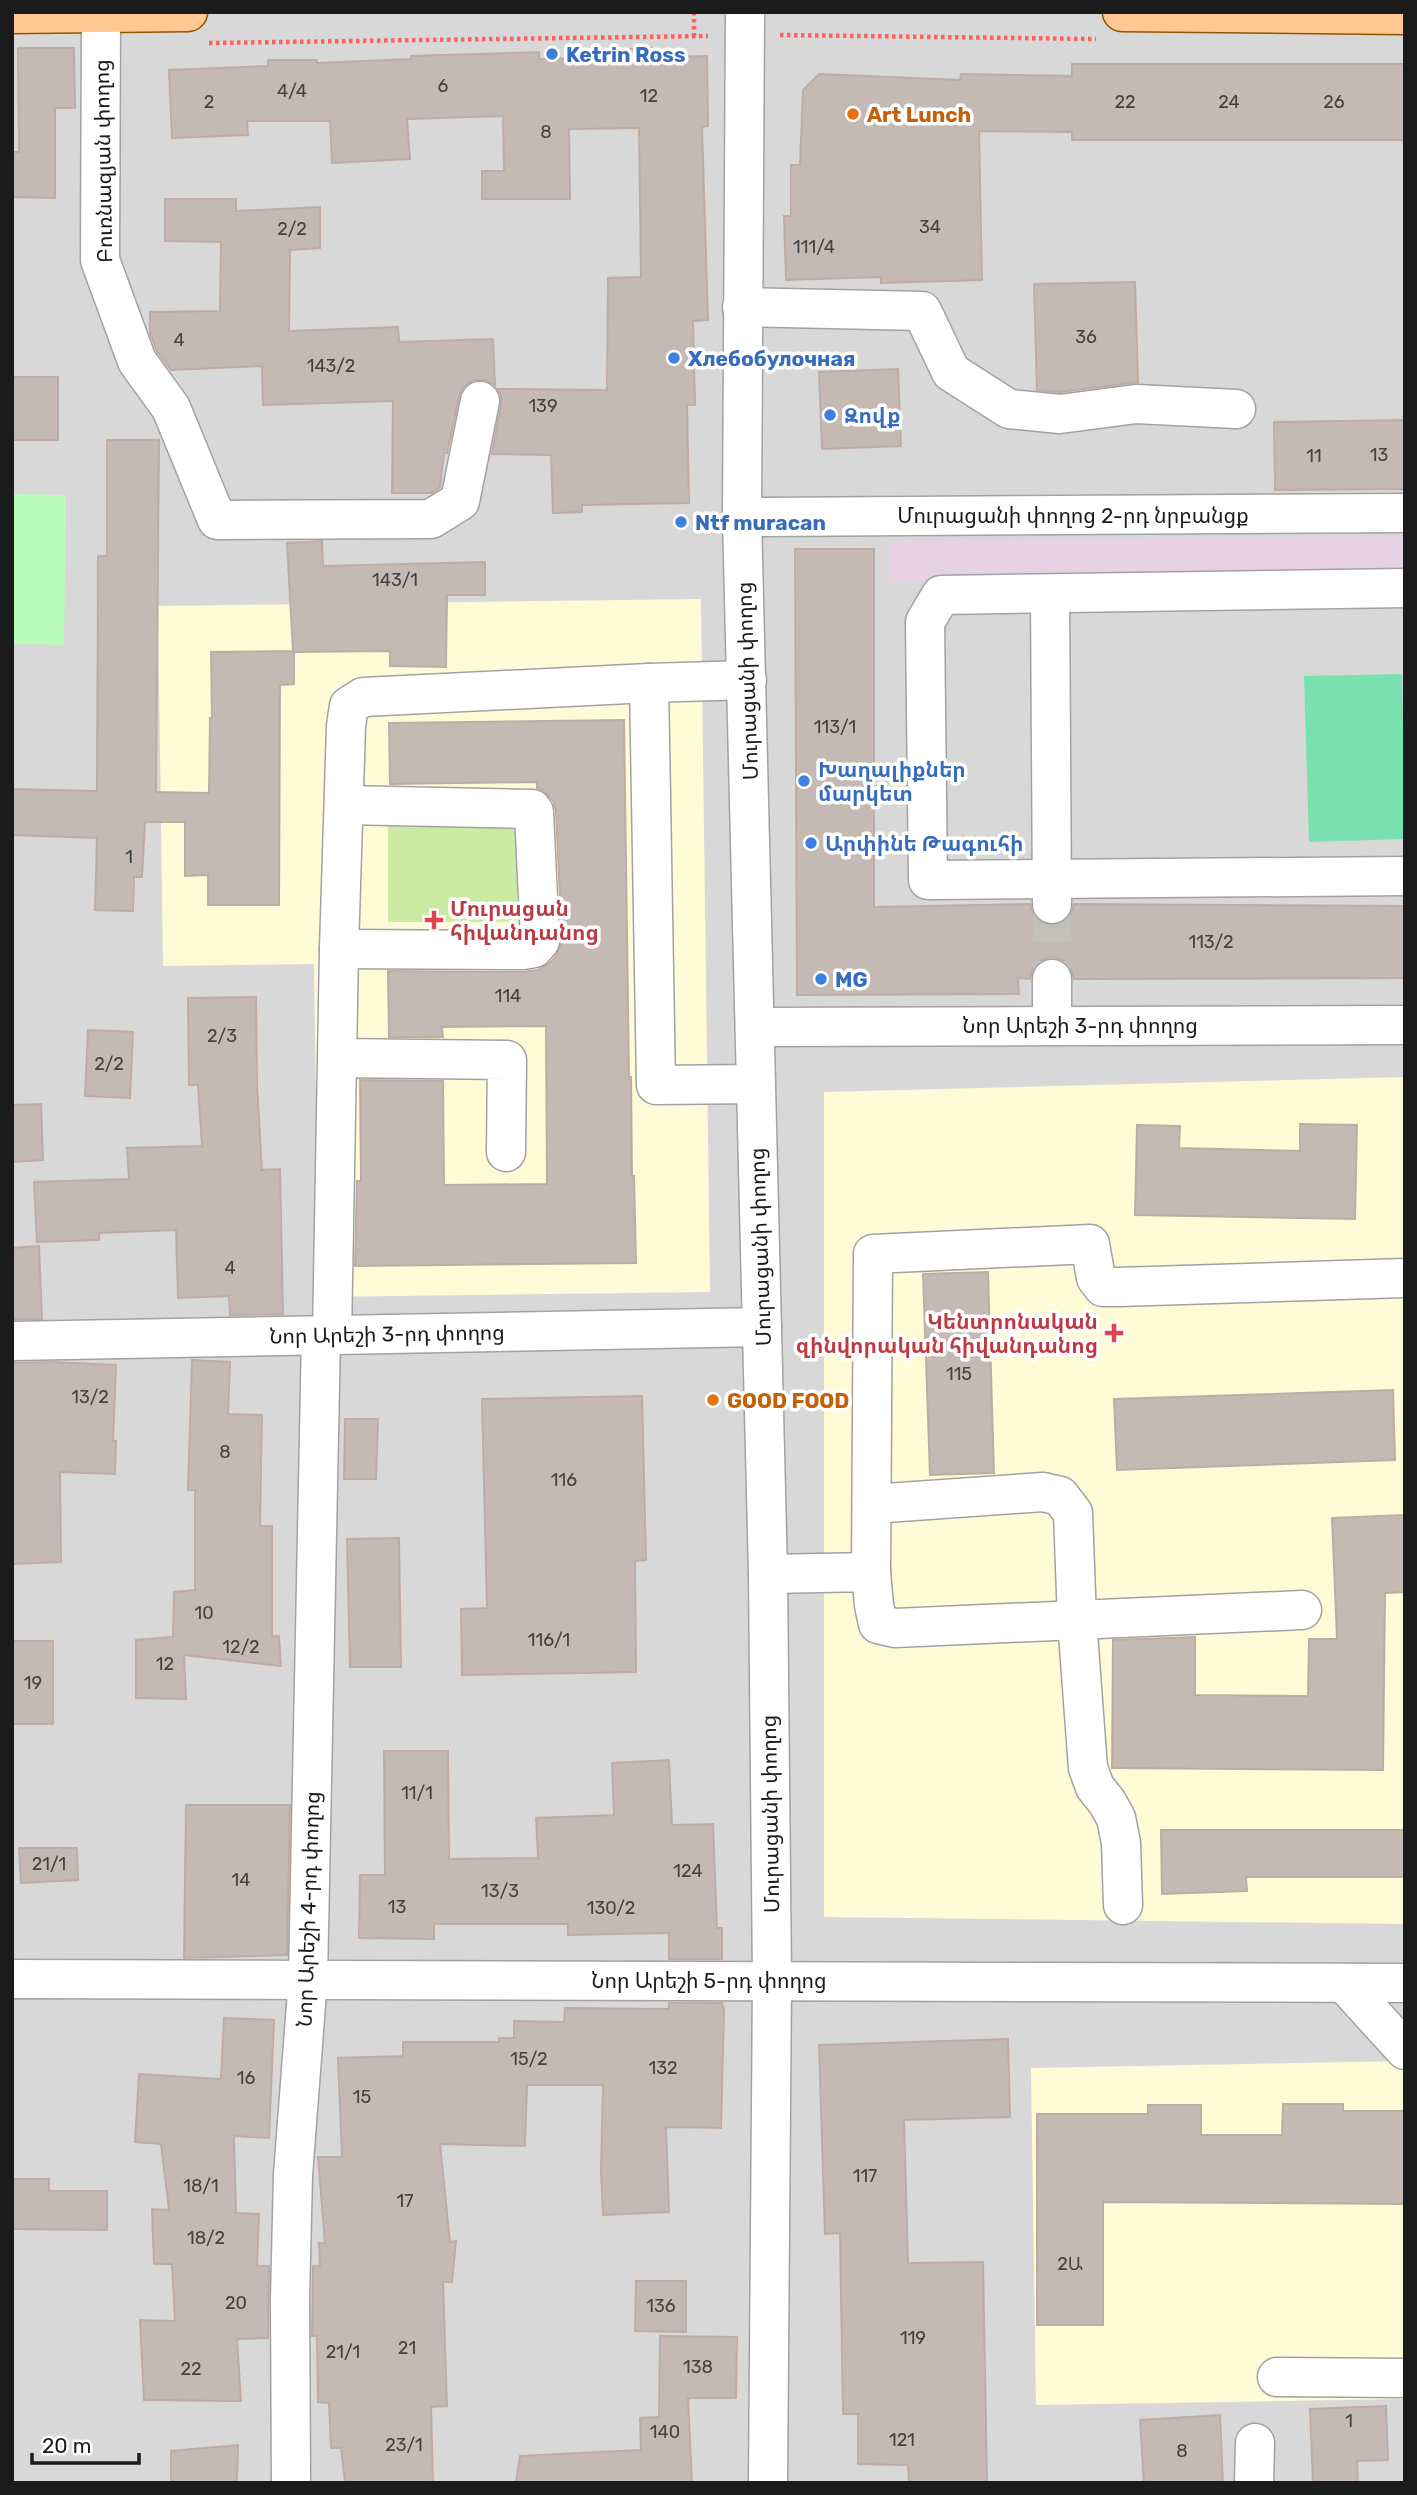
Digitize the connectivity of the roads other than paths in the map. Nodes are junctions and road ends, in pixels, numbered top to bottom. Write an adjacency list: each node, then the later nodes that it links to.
1 (101, 13): 2 (main road); 6 (main road); 8 (street, Բուռնազյան փողոց)
2 (12, 14)
3 (1405, 15): 5 (main road)
4 (744, 23): 7 (street, Մուրացանի փողոց)
5 (1112, 26)
6 (193, 28)
7 (741, 307): 9 (street); 11 (street, Մուրացանի փողոց)
8 (480, 401)
9 (1236, 409)
10 (1405, 513): 11 (street, Մուրացանի փողոց 2-րդ նրբանցք)
11 (742, 517): 14 (street, Մուրացանի փողոց)
12 (1405, 588): 13 (street)
13 (1050, 594): 18 (street); 18 (street)
14 (747, 680): 15 (street); 23 (street, Մուրացանի փողոց)
15 (649, 682): 16 (street, Նոր Արեշի 4-րդ փողոց); 25 (street)
16 (344, 805): 19 (street, Նոր Արեշի 4-րդ փողոց); 19 (street)
17 (1405, 876): 18 (street)
18 (1052, 892)
19 (339, 949): 24 (street, Նոր Արեշի 4-րդ փողոց)
20 (1052, 979): 22 (street)
21 (1405, 1025): 22 (street, Նոր Արեշի 3-րդ փողոց)
22 (1052, 1026): 23 (street, Նոր Արեշի 3-րդ փողոց)
23 (755, 1027): 25 (street, Մուրացանի փողոց)
24 (338, 1058): 26 (street); 29 (street, Նոր Արեշի 4-րդ փողոց)
25 (756, 1084): 28 (street, Մուրացանի փողոց)
26 (506, 1152)
27 (1405, 1278): 31 (street)
28 (762, 1327): 29 (street, Նոր Արեշի 3-րդ փողոց); 33 (street, Մուրացանի փողոց)
29 (326, 1335): 30 (street, Նոր Արեշի 3-րդ փողոց); 38 (street, Նոր Արեշի 4-րդ փողոց)
30 (12, 1340)
31 (872, 1504): 32 (street); 35 (street)
32 (871, 1572): 33 (street); 35 (street)
33 (768, 1574): 39 (street, Մուրացանի փողոց)
34 (1302, 1610): 35 (street)
35 (1077, 1620): 36 (street)
36 (1123, 1905)
37 (12, 1979): 38 (street, Նոր Արեշի 5-րդ փողոց)
38 (308, 1979): 39 (street, Նոր Արեշի 5-րդ փողոց); 46 (street, Նոր Արեշի 4-րդ փողոց)
39 (772, 1980): 41 (street, Նոր Արեշի 5-րդ փողոց); 47 (street, Մուրացանի փողոց)
40 (1405, 1983): 41 (street, Նոր Արեշի 5-րդ փողոց)
41 (1345, 1984): 42 (street)
42 (1405, 2050)
43 (1277, 2377): 44 (street)
44 (1405, 2378)
45 (1255, 2443): 48 (street)
46 (291, 2483)
47 (768, 2483)
48 (1254, 2483)

